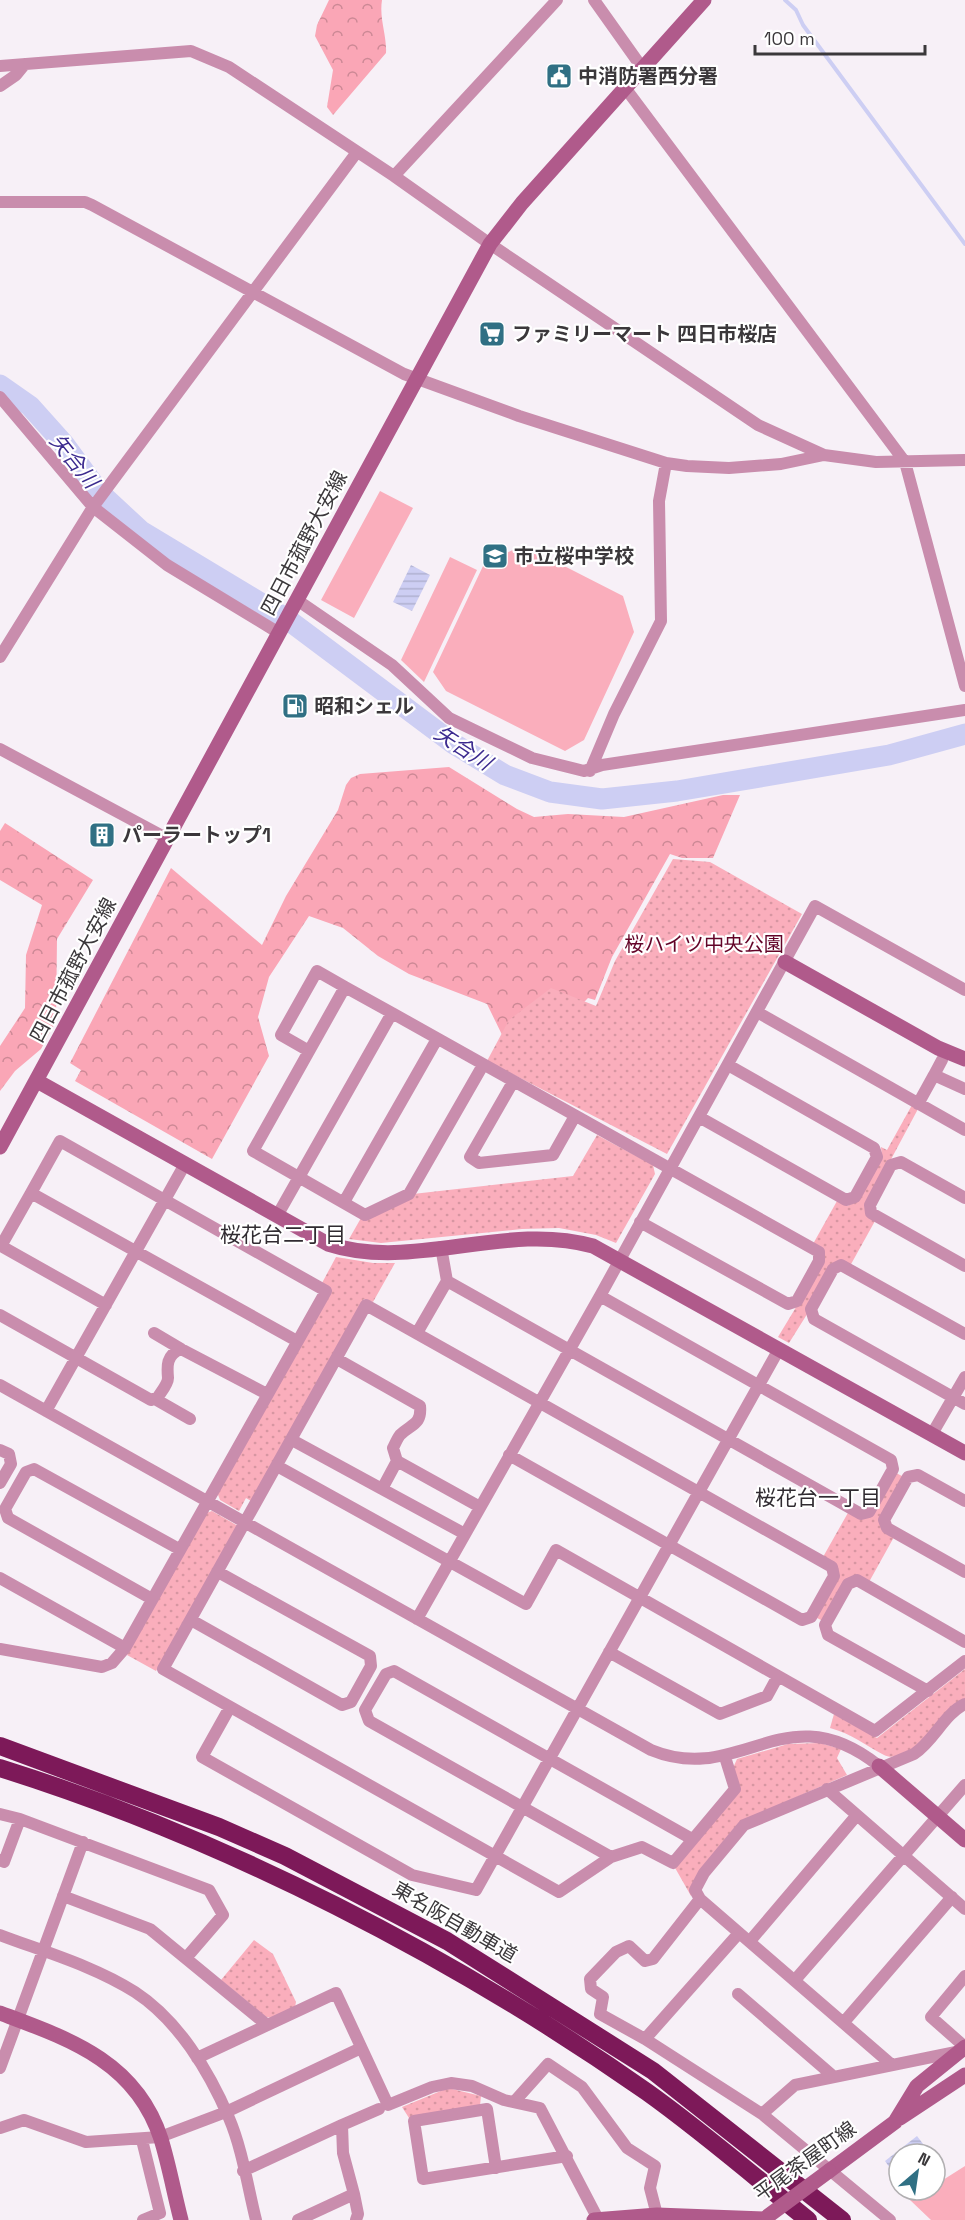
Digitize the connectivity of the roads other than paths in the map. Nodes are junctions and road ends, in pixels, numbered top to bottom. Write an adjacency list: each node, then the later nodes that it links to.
1 (557, 0): 10 (street)
2 (594, 0): 6 (street)
3 (704, 0): 6 (main road, 四日市菰野大安線)
4 (25, 64): 5 (street); 7 (street); 9 (street)
5 (0, 66)
6 (643, 69): 8 (main road, 四日市菰野大安線)
7 (0, 87)
8 (626, 89): 12 (main road, 四日市菰野大安線); 18 (street)
9 (357, 152): 10 (street); 13 (street)
10 (394, 176): 12 (street)
11 (0, 202): 13 (street)
12 (490, 244): 14 (main road, 四日市菰野大安線); 16 (street)
13 (253, 292): 14 (street); 20 (street)
14 (415, 379): 19 (street); 21 (main road, 四日市菰野大安線)
15 (0, 397): 20 (street)
16 (824, 455): 18 (street); 19 (street)
17 (965, 460): 18 (street)
18 (905, 462): 24 (street)
19 (666, 464): 27 (street)
20 (93, 507): 22 (street); 23 (street)
21 (296, 602): 22 (main road, 四日市菰野大安線); 27 (street)
22 (279, 633): 28 (main road, 四日市菰野大安線)
23 (0, 657)
24 (965, 687)
25 (965, 710): 27 (street)
26 (0, 749): 28 (street)
27 (590, 771)
28 (168, 839): 41 (main road, 四日市菰野大安線)
29 (785, 962): 31 (street); 32 (street); 36 (main road)
30 (345, 987): 33 (street); 35 (street); 35 (street)
31 (965, 990)
32 (758, 1012): 39 (street); 44 (street)
33 (392, 1013): 34 (street); 51 (street)
34 (437, 1039): 38 (street); 55 (street)
35 (309, 1051): 51 (street)
36 (965, 1059)
37 (942, 1060): 40 (street)
38 (483, 1065): 42 (street); 55 (street)
39 (728, 1065): 46 (street); 46 (street)
40 (933, 1075): 43 (street); 44 (street)
41 (37, 1081): 48 (main road, 四日市菰野大安線); 49 (main road)
42 (513, 1082): 45 (street); 45 (street)
43 (965, 1089)
44 (918, 1104): 47 (street)
45 (575, 1116): 50 (street)
46 (699, 1117): 50 (street)
47 (965, 1130)
48 (0, 1147)
49 (185, 1164): 54 (street); 56 (main road)
50 (670, 1169): 57 (street); 57 (street)
51 (299, 1177): 55 (street); 56 (street)
52 (31, 1193): 54 (street); 59 (street); 64 (street)
53 (965, 1198): 61 (street)
54 (165, 1201): 59 (street); 69 (street)
55 (344, 1202)
56 (277, 1216): 58 (main road)
57 (640, 1222): 60 (street)
58 (441, 1247): 60 (main road); 62 (street)
59 (136, 1252): 64 (street); 69 (street)
60 (620, 1259): 63 (street); 72 (main road)
61 (965, 1266)
62 (447, 1281): 66 (street); 71 (street)
63 (600, 1296): 71 (street); 77 (street)
64 (106, 1305): 73 (street)
65 (0, 1315): 73 (street)
66 (417, 1333): 74 (street); 81 (street)
67 (154, 1334): 70 (street)
68 (965, 1334): 79 (street)
69 (297, 1341): 78 (street)
70 (181, 1349): 78 (street); 80 (street)
71 (569, 1349): 81 (street); 86 (street)
72 (779, 1349): 77 (street); 85 (main road)
73 (76, 1358): 80 (street); 83 (street)
74 (337, 1359): 87 (street); 91 (street)
75 (965, 1377): 79 (street)
76 (0, 1385): 83 (street)
77 (759, 1386): 86 (street); 86 (street)
78 (267, 1394): 98 (street)
79 (953, 1397): 82 (street); 85 (street)
80 (155, 1399): 84 (street)
81 (538, 1402): 90 (street); 97 (street)
82 (965, 1404)
83 (46, 1411): 98 (street)
84 (190, 1419)
85 (932, 1434): 89 (main road)
86 (729, 1439): 97 (street)
87 (292, 1440): 93 (street); 96 (street)
88 (0, 1450): 92 (street)
89 (965, 1453)
90 (509, 1455): 100 (street); 104 (street)
91 (397, 1461): 96 (street); 100 (street)
92 (11, 1464): 94 (street); 95 (street)
93 (277, 1466): 102 (street); 106 (street)
94 (26, 1472): 101 (street); 105 (street)
95 (0, 1483)
96 (382, 1489): 103 (street)
97 (699, 1492): 104 (street); 104 (street)
98 (206, 1501): 102 (street); 105 (street)
99 (965, 1501): 108 (street)
100 (480, 1507): 103 (street)
101 (2, 1508): 111 (street)
102 (245, 1523): 107 (street); 112 (street)
103 (465, 1534): 106 (street)
104 (669, 1545): 110 (street)
105 (179, 1550): 111 (street)
106 (449, 1561): 110 (street); 112 (street)
107 (218, 1572): 113 (street); 119 (street)
108 (965, 1572)
109 (0, 1578): 115 (street)
110 (639, 1598): 117 (street); 121 (street)
111 (152, 1599): 115 (street)
112 (417, 1619): 126 (street)
113 (191, 1620): 123 (street); 125 (street)
114 (965, 1642): 122 (street)
115 (126, 1648): 116 (street)
116 (0, 1649)
117 (609, 1652): 121 (street); 126 (street)
118 (965, 1661): 122 (street)
119 (371, 1666): 120 (street); 123 (street)
120 (386, 1674): 127 (street); 130 (street)
121 (778, 1676): 122 (street)
122 (928, 1691)
123 (351, 1702): 127 (street)
124 (965, 1704): 131 (street)
125 (230, 1707): 144 (street); 144 (street)
126 (578, 1709): 129 (street); 130 (street)
127 (365, 1710): 135 (street)
128 (0, 1746): 194 (highway, 東名阪自動車道)
129 (725, 1757): 131 (street); 140 (street)
130 (549, 1758): 135 (street); 140 (street)
131 (879, 1766): 134 (street); 138 (main road)
132 (0, 1768): 193 (highway)
133 (965, 1785): 138 (street)
134 (827, 1790): 137 (street); 149 (street)
135 (522, 1806): 144 (street); 145 (street)
136 (0, 1814): 139 (street)
137 (857, 1815): 143 (street); 153 (street)
138 (937, 1816): 141 (main road); 143 (street)
139 (20, 1819): 142 (street); 146 (street)
140 (692, 1839): 145 (street)
141 (965, 1840)
142 (83, 1842): 147 (street); 155 (street)
143 (903, 1855): 148 (street); 157 (street)
144 (495, 1856): 145 (street)
145 (611, 1857)
146 (0, 1860)
147 (63, 1896): 154 (street); 155 (street)
148 (952, 1897): 150 (street); 161 (street)
149 (700, 1899): 151 (street); 163 (street)
150 (965, 1909)
151 (739, 1933): 153 (street); 163 (street)
152 (0, 1935): 154 (street)
153 (750, 1941): 157 (street)
154 (44, 1951): 160 (street); 166 (street)
155 (186, 1958): 162 (street)
156 (965, 1976): 165 (street)
157 (795, 1980): 161 (street)
158 (738, 1994): 170 (street)
159 (0, 2013): 160 (main road)
160 (18, 2020): 168 (street); 178 (main road)
161 (844, 2022): 167 (street)
162 (267, 2025): 164 (street); 166 (street)
163 (645, 2039): 174 (street)
164 (361, 2048): 171 (street); 173 (street)
165 (962, 2049): 167 (street); 175 (main road, 平尾茶屋町線)
166 (197, 2058): 173 (street)
167 (892, 2065): 170 (street)
168 (0, 2068)
169 (965, 2075): 175 (main road)
170 (833, 2076): 174 (street)
171 (514, 2102): 180 (street); 185 (street)
172 (379, 2109): 176 (street)
173 (226, 2112): 178 (street); 182 (street)
174 (762, 2114): 183 (street)
175 (895, 2122): 183 (main road, 平尾茶屋町線)
176 (342, 2125): 182 (street); 184 (street)
177 (0, 2128): 179 (street)
178 (160, 2137): 179 (street); 188 (main road)
179 (142, 2140): 187 (street)
180 (567, 2156): 181 (street); 192 (street)
181 (496, 2168): 181 (street)
182 (243, 2171): 189 (street)
183 (830, 2171): 186 (main road, 平尾茶屋町線, bridge); 195 (street)
184 (354, 2194): 190 (street); 191 (street)
185 (656, 2217): 186 (main road, 平尾茶屋町線); 192 (main road, 平尾茶屋町線)
186 (765, 2219)
187 (143, 2220)
188 (181, 2220)
189 (256, 2220)
190 (298, 2220)
191 (356, 2220)
192 (596, 2220)
193 (808, 2220)
194 (842, 2220)
195 (890, 2220)

